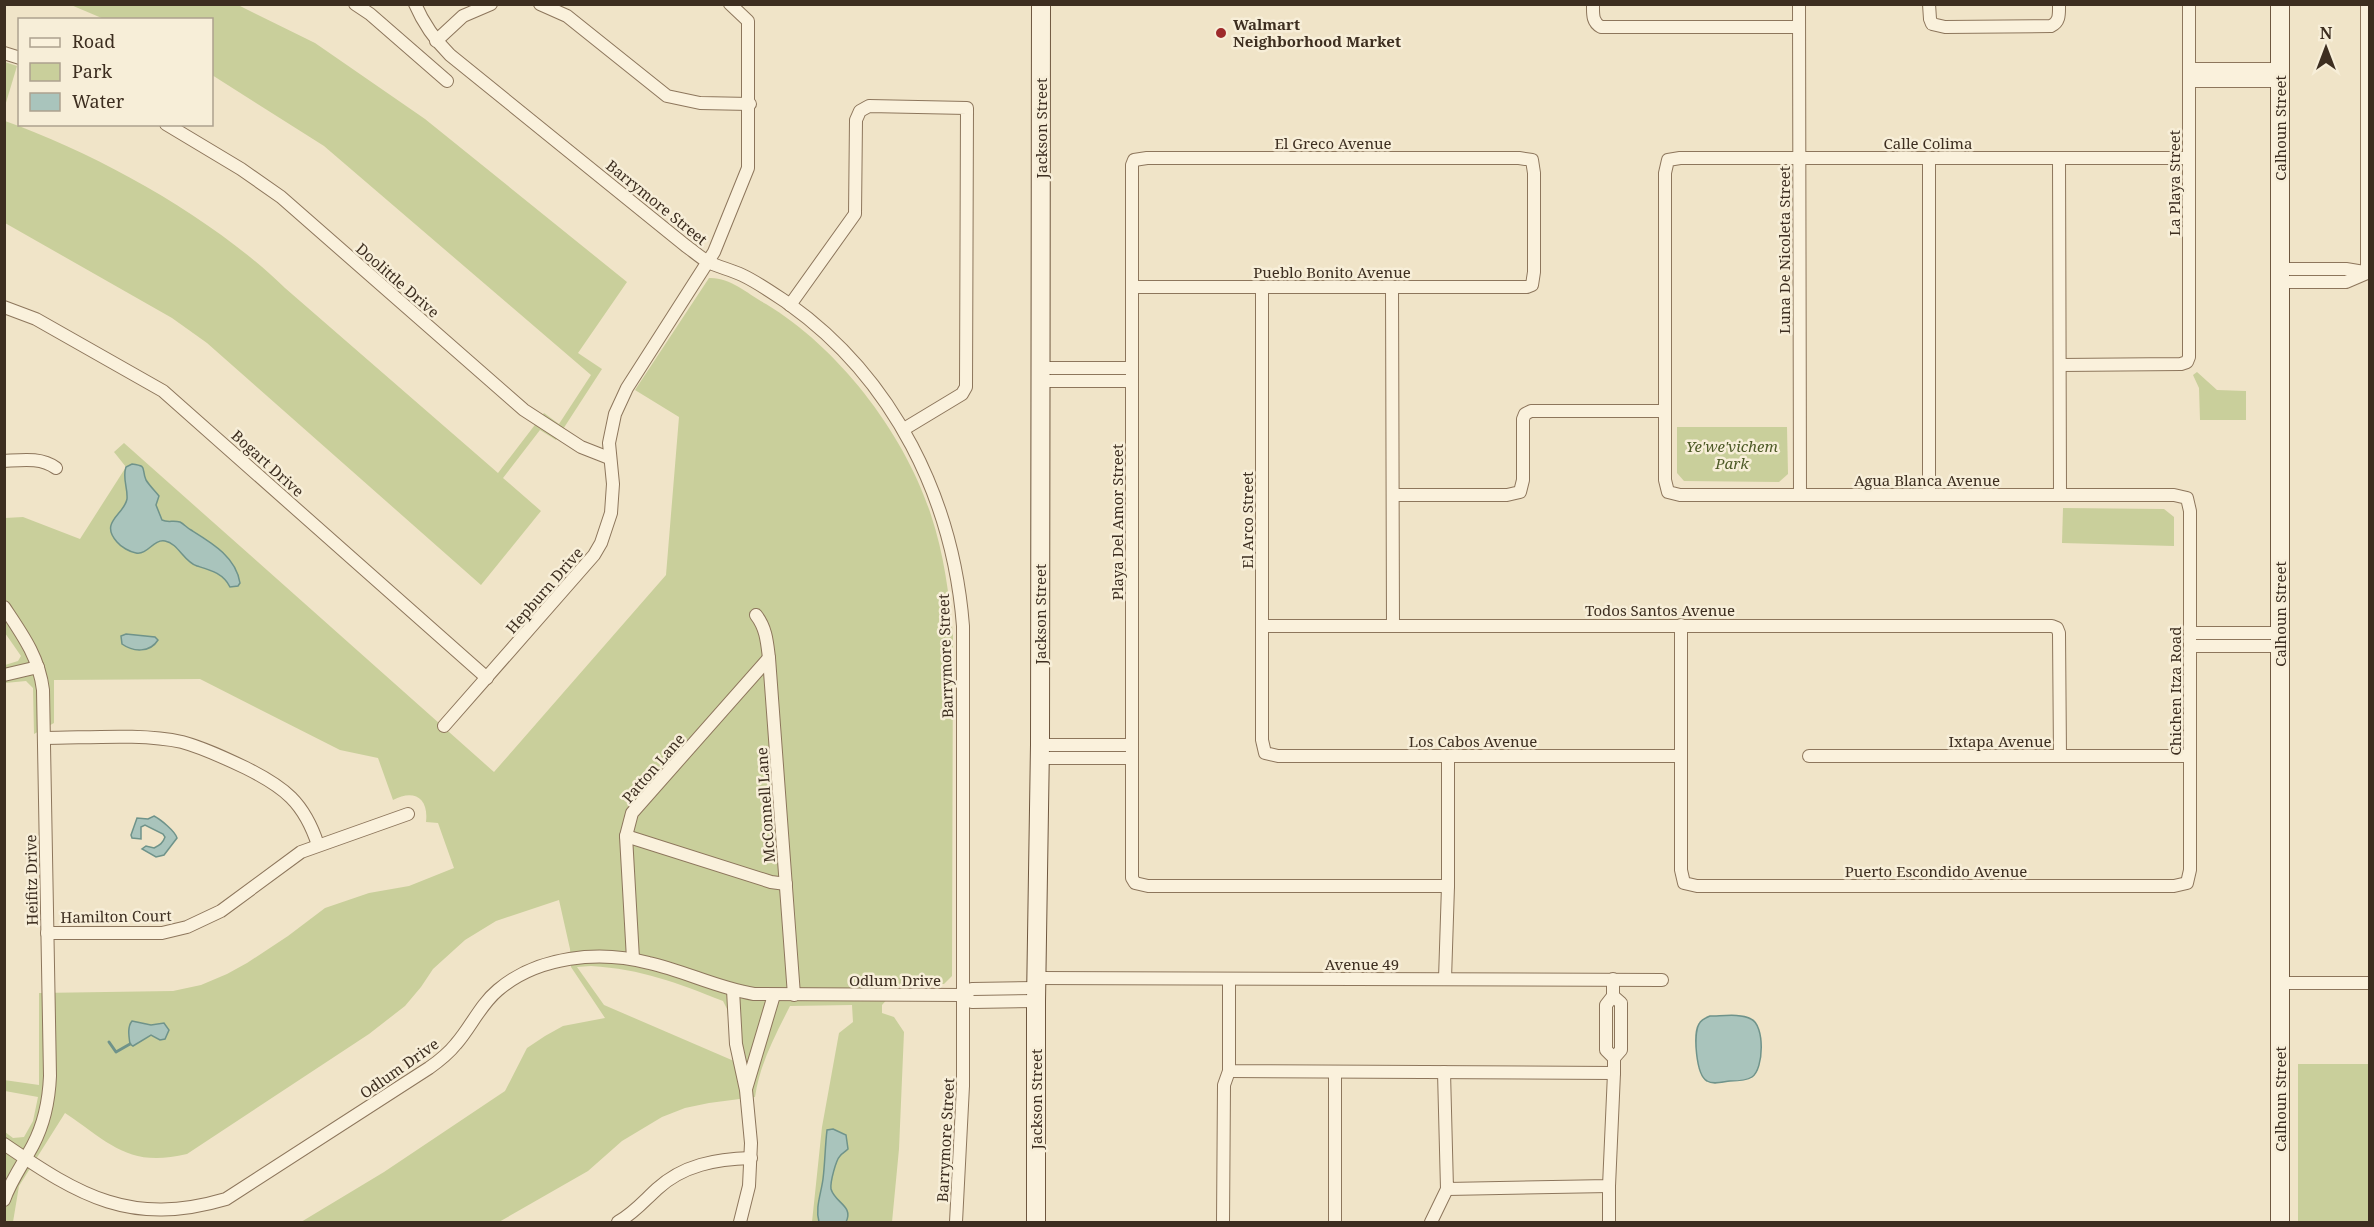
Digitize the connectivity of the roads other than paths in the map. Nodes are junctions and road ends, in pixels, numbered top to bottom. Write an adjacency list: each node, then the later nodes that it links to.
1 (355, 4): 18 (street)
2 (416, 4): 15 (street, Barrymore Street)
3 (491, 4): 15 (street)
4 (540, 4): 19 (street)
5 (730, 4): 19 (street, Hepburn Drive)
6 (1041, 4): 37 (street, Jackson Street)
7 (1593, 4): 14 (street)
8 (1799, 4): 14 (street, Luna De Nicoleta Street)
9 (1929, 4): 10 (street)
10 (2059, 4)
11 (2189, 4): 16 (street, La Playa Street)
12 (2280, 4): 17 (street, Calhoun Street)
13 (2367, 4): 21 (street)
14 (1799, 27): 22 (street, Luna De Nicoleta Street)
15 (436, 41): 27 (street, Barrymore Street)
16 (2189, 75): 17 (street); 25 (street, La Playa Street)
17 (2280, 75): 29 (street, Calhoun Street)
18 (447, 81)
19 (750, 104): 27 (street, Hepburn Drive)
20 (169, 126): 41 (street, Doolittle Drive)
21 (2368, 147): 28 (street)
22 (1799, 158): 23 (street, Calle Colima); 39 (street, Calle Colima); 45 (street, Luna De Nicoleta Street)
23 (1929, 158): 24 (street, Calle Colima); 46 (street)
24 (2060, 158): 25 (street, Calle Colima); 36 (street)
25 (2189, 158): 36 (street, La Playa Street)
26 (1134, 160): 30 (street, El Greco Avenue); 31 (street, Playa Del Amor Street)
27 (708, 261): 34 (street, Barrymore Street); 41 (street, Hepburn Drive)
28 (2368, 273): 29 (street)
29 (2280, 276): 55 (street, Calhoun Street)
30 (1532, 285): 33 (street, Pueblo Bonito Avenue)
31 (1131, 287): 32 (street, Pueblo Bonito Avenue); 38 (street, Playa Del Amor Street)
32 (1262, 287): 33 (street, Pueblo Bonito Avenue); 52 (street, El Arco Street)
33 (1392, 287): 44 (street)
34 (790, 305): 40 (street, Barrymore Street); 40 (street)
35 (4, 307): 59 (street, Bogart Drive)
36 (2060, 365): 47 (street)
37 (1041, 375): 38 (street); 62 (street, Jackson Street)
38 (1132, 375): 63 (street, Playa Del Amor Street)
39 (1665, 411): 44 (street); 45 (street, Agua Blanca Avenue)
40 (904, 429): 89 (street, Barrymore Street)
41 (609, 458): 59 (street, Hepburn Drive)
42 (4, 461): 43 (street)
43 (56, 468)
44 (1393, 495): 53 (street)
45 (1800, 495): 46 (street, Agua Blanca Avenue)
46 (1929, 495): 47 (street, Agua Blanca Avenue)
47 (2060, 495): 48 (street, Agua Blanca Avenue)
48 (2187, 498): 54 (street, Chichen Itza Road)
49 (4, 607): 57 (street, Heifitz Drive)
50 (756, 615): 56 (street, McConnell Lane)
51 (1681, 625): 53 (street, Todos Santos Avenue); 66 (street); 68 (street, Todos Santos Avenue)
52 (1262, 626): 53 (street, Todos Santos Avenue); 64 (street, El Arco Street)
53 (1393, 626)
54 (2190, 639): 55 (street); 69 (street, Chichen Itza Road)
55 (2280, 639): 82 (street, Calhoun Street)
56 (769, 658): 71 (street, Patton Lane); 74 (street, McConnell Lane)
57 (38, 667): 58 (street); 61 (street, Heifitz Drive)
58 (4, 675)
59 (487, 678): 60 (street, Hepburn Drive)
60 (444, 726)
61 (44, 738): 72 (street); 76 (street, Heifitz Drive)
62 (1040, 751): 63 (street); 85 (street, Jackson Street)
63 (1132, 751): 75 (street, Playa Del Amor Street)
64 (1265, 753): 65 (street, Los Cabos Avenue)
65 (1448, 756): 66 (street, Los Cabos Avenue); 75 (street)
66 (1681, 756): 73 (street, Puerto Escondido Avenue)
67 (1809, 756): 68 (street, Ixtapa Avenue)
68 (2060, 756): 69 (street, Ixtapa Avenue)
69 (2190, 756): 73 (street, Chichen Itza Road)
70 (408, 814): 72 (street, Hamilton Court)
71 (626, 836): 74 (street); 77 (street, Patton Lane)
72 (318, 845): 76 (street, Hamilton Court)
73 (2187, 883)
74 (786, 884): 88 (street, McConnell Lane)
75 (1448, 886): 79 (street)
76 (47, 933): 101 (street, Heifitz Drive)
77 (633, 960): 86 (street, Odlum Drive); 101 (street, Odlum Drive)
78 (1229, 979): 79 (street, Avenue 49); 85 (street, Avenue 49); 95 (street)
79 (1445, 979): 80 (street, Avenue 49)
80 (1613, 979): 81 (street, Avenue 49); 90 (street)
81 (1662, 980)
82 (2280, 983): 83 (street); 114 (street, Calhoun Street)
83 (2370, 983)
84 (994, 989): 85 (street, Odlum Drive); 89 (street, Odlum Drive); 91 (street)
85 (1036, 989): 91 (street, Odlum Drive); 109 (street, Jackson Street)
86 (733, 990): 87 (street, Odlum Drive); 99 (street)
87 (774, 995): 88 (street, Odlum Drive); 99 (street)
88 (794, 995): 89 (street, Odlum Drive)
89 (962, 995): 91 (street, Odlum Drive); 108 (street, Barrymore Street)
90 (1613, 996): 92 (street); 93 (street)
91 (994, 1002)
92 (1606, 1029): 93 (street); 94 (street)
93 (1621, 1029): 94 (street)
94 (1614, 1058): 98 (street)
95 (1228, 1071): 96 (street); 110 (street)
96 (1335, 1072): 97 (street); 111 (street)
97 (1444, 1072): 98 (street); 104 (street)
98 (1614, 1072): 103 (street)
99 (746, 1090): 102 (street)
100 (4, 1144): 101 (street, Odlum Drive)
101 (25, 1158): 105 (street, Heifitz Drive)
102 (751, 1158): 106 (street); 107 (street)
103 (1609, 1186): 104 (street); 113 (street)
104 (1447, 1189): 112 (street)
105 (4, 1200)
106 (618, 1222)
107 (740, 1222)
108 (956, 1222)
109 (1036, 1222)
110 (1223, 1222)
111 (1335, 1222)
112 (1431, 1222)
113 (1609, 1222)
114 (2280, 1222)

